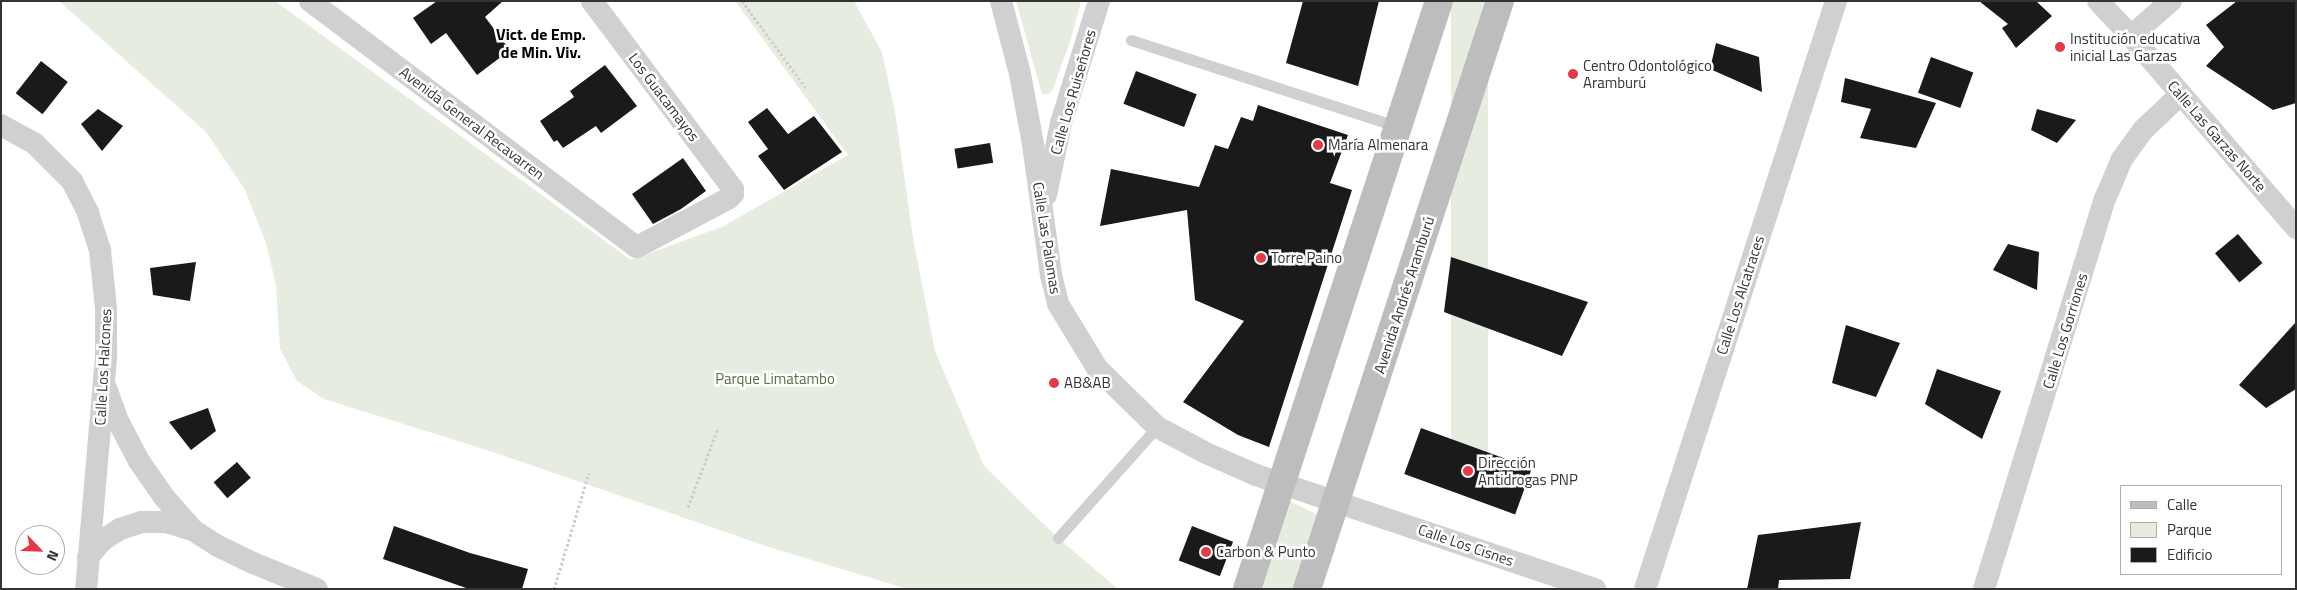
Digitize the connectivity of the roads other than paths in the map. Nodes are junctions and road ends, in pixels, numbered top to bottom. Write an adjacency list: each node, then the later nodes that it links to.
1 (310, 1): 15 (street, Avenida General Recavarren)
2 (592, 1): 15 (street, Los Guacamayos)
3 (1001, 1): 16 (street, Calle Las Palomas)
4 (1099, 1): 16 (street, Calle Los Ruiseñores)
5 (1439, 1): 14 (main road)
6 (1500, 1): 21 (main road, Avenida Andrés Aramburú)
7 (1836, 1): 31 (street, Calle Los Alcatraces)
8 (2098, 1): 10 (street, Calle Las Garzas Norte)
9 (2171, 1): 10 (street)
10 (2131, 36): 12 (street, Calle Las Garzas Norte)
11 (1131, 40): 14 (lane)
12 (2181, 94): 17 (street, Calle Las Garzas Norte); 32 (street, Calle Los Gorriones)
13 (1, 125): 18 (street, Calle Los Halcones)
14 (1398, 127): 20 (main road)
15 (733, 194)
16 (1042, 213): 19 (street, Calle Las Palomas)
17 (2296, 228)
18 (104, 382): 22 (street); 24 (street, Calle Los Halcones)
19 (1157, 427): 20 (street, Calle Las Palomas); 23 (lane)
20 (1281, 483): 21 (street, Calle Las Palomas); 28 (main road)
21 (1337, 502): 29 (main road, Avenida Andrés Aramburú); 30 (street, Calle Los Cisnes)
22 (193, 530): 24 (street); 25 (street)
23 (1058, 538)
24 (88, 557): 26 (street, Calle Los Halcones)
25 (293, 585): 27 (street)
26 (86, 589)
27 (317, 589)
28 (1247, 589)
29 (1307, 589)
30 (1595, 589)
31 (1645, 589)
32 (1984, 589)

